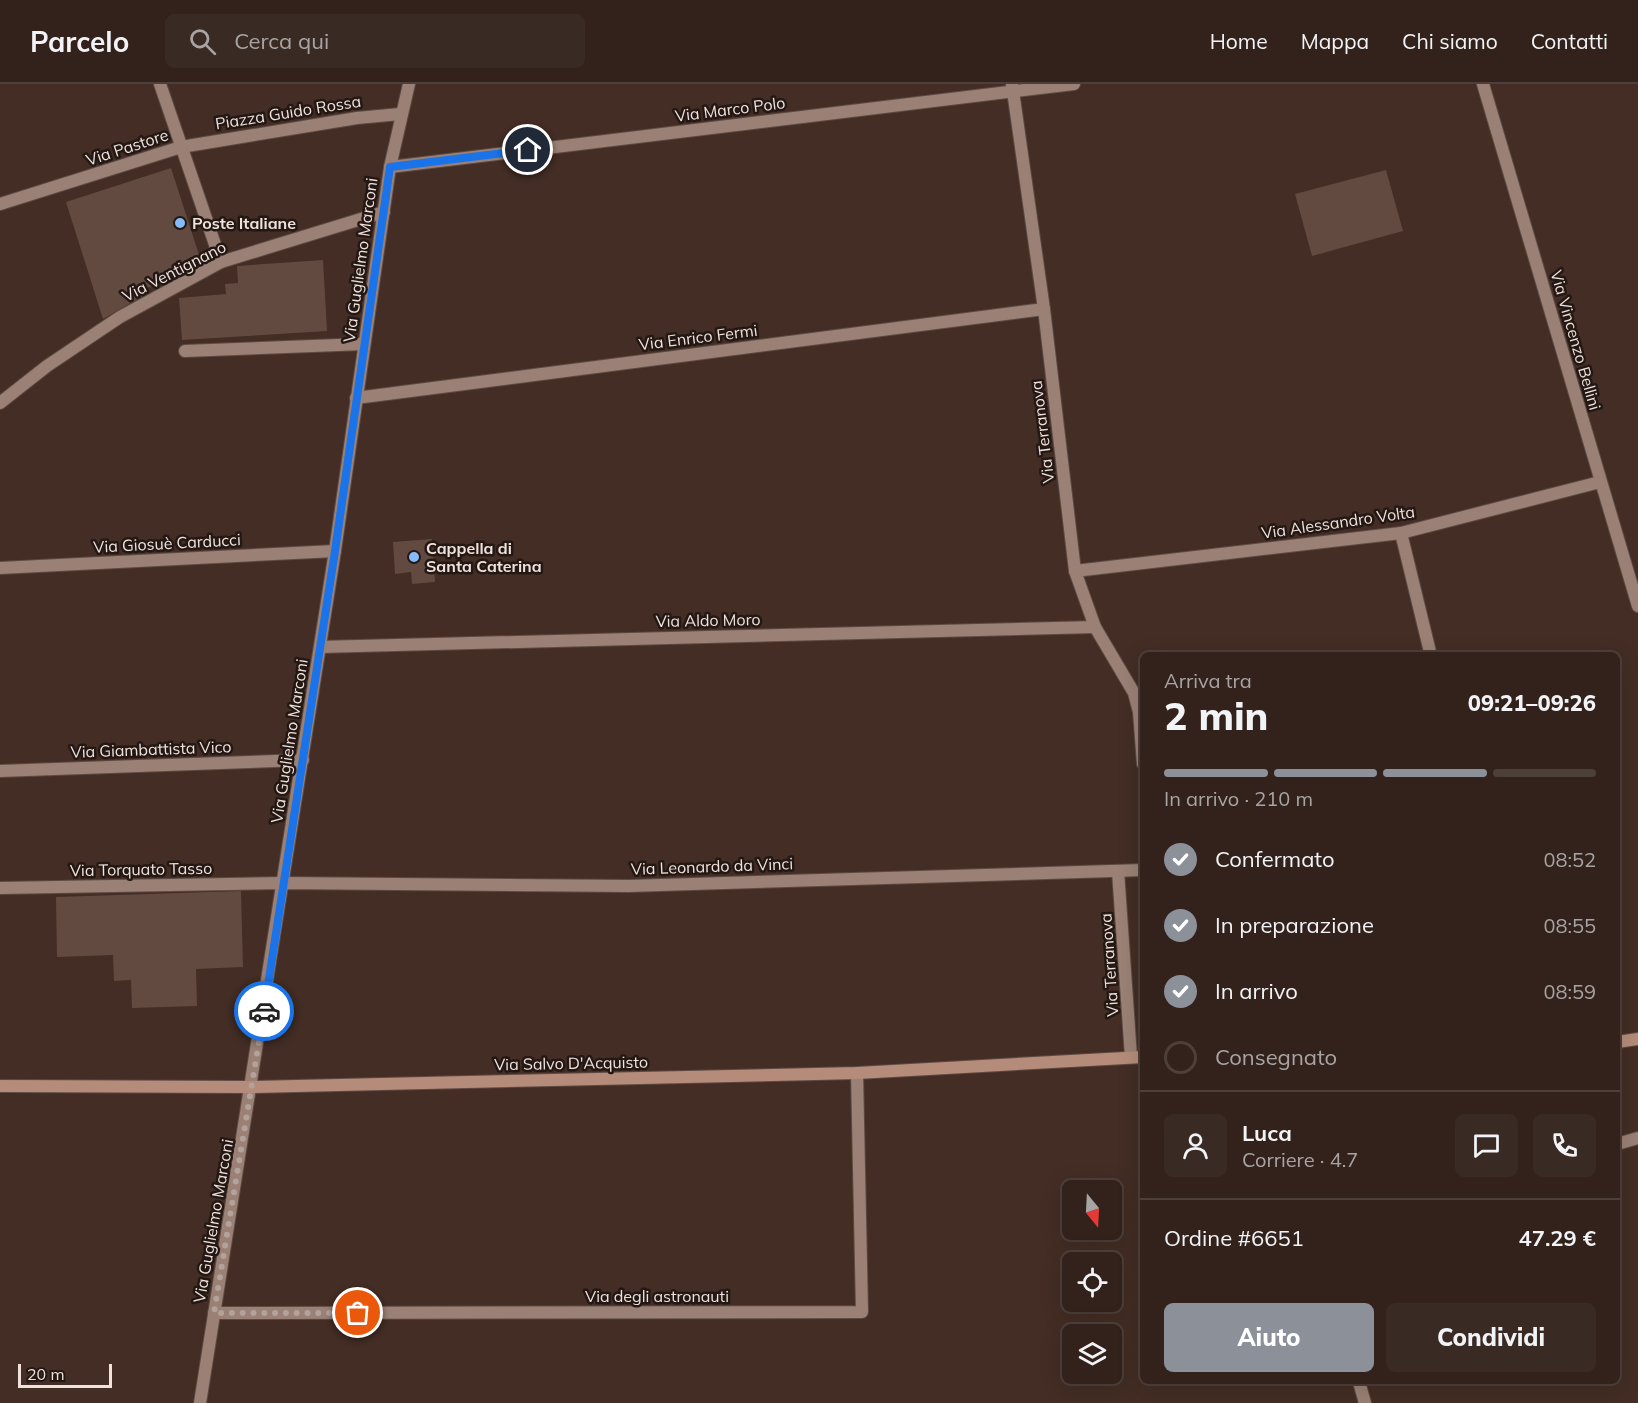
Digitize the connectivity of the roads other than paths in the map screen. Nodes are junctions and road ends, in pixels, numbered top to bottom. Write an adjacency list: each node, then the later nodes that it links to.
1 (160, 84): 7 (street)
2 (409, 84): 6 (street, Via Guglielmo Marconi)
3 (1074, 84): 5 (street, Via Marco Polo)
4 (1483, 84): 17 (street, Via Vincenzo Bellini)
5 (1012, 88): 8 (street, Via Marco Polo); 12 (street, Via Terranova)
6 (400, 114): 7 (street, Piazza Guido Rossa); 8 (street, Via Guglielmo Marconi)
7 (181, 147): 9 (street, Via Pastore); 11 (street, Via Pastore)
8 (390, 167): 10 (street, Via Guglielmo Marconi)
9 (0, 204)
10 (384, 212): 11 (street, Via Ventignano); 13 (street, Via Guglielmo Marconi)
11 (221, 262): 16 (street, Via Ventignano)
12 (1044, 309): 15 (street, Via Enrico Fermi); 21 (street, Via Terranova)
13 (364, 344): 14 (street); 15 (street, Via Guglielmo Marconi)
14 (185, 351)
15 (356, 398): 19 (street, Via Guglielmo Marconi)
16 (0, 403)
17 (1600, 482): 18 (street, Via Alessandro Volta); 22 (street, Via Vincenzo Bellini)
18 (1401, 533): 21 (street, Via Alessandro Volta); 25 (street)
19 (335, 551): 20 (street, Via Giosuè Carducci); 24 (street, Via Guglielmo Marconi)
20 (0, 568)
21 (1075, 571): 23 (street, Via Terranova)
22 (1638, 606)
23 (1095, 627): 24 (street, Via Aldo Moro); 26 (street, Via Terranova)
24 (320, 647): 27 (street, Via Guglielmo Marconi)
25 (1430, 652)
26 (1140, 725)
27 (303, 760): 28 (street, Via Giambattista Vico); 31 (street, Via Guglielmo Marconi)
28 (0, 771)
29 (1140, 870): 30 (street, Via Leonardo da Vinci)
30 (1118, 871): 31 (street, Via Leonardo da Vinci); 35 (street, Via Terranova)
31 (282, 883): 32 (street, Via Torquato Tasso); 38 (street, Via Guglielmo Marconi)
32 (0, 888)
33 (1638, 1039): 34 (main road)
34 (1620, 1042)
35 (1137, 1057): 36 (main road, Via Salvo D'Acquisto)
36 (857, 1073): 38 (main road, Via Salvo D'Acquisto); 41 (street, Via degli astronauti)
37 (0, 1086): 38 (main road, Via Salvo D'Acquisto)
38 (252, 1087): 41 (street, Via Guglielmo Marconi)
39 (1638, 1138): 40 (street)
40 (1620, 1143)
41 (214, 1313): 43 (street, Via Guglielmo Marconi)
42 (1360, 1384): 44 (street)
43 (200, 1403)
44 (1365, 1403)

